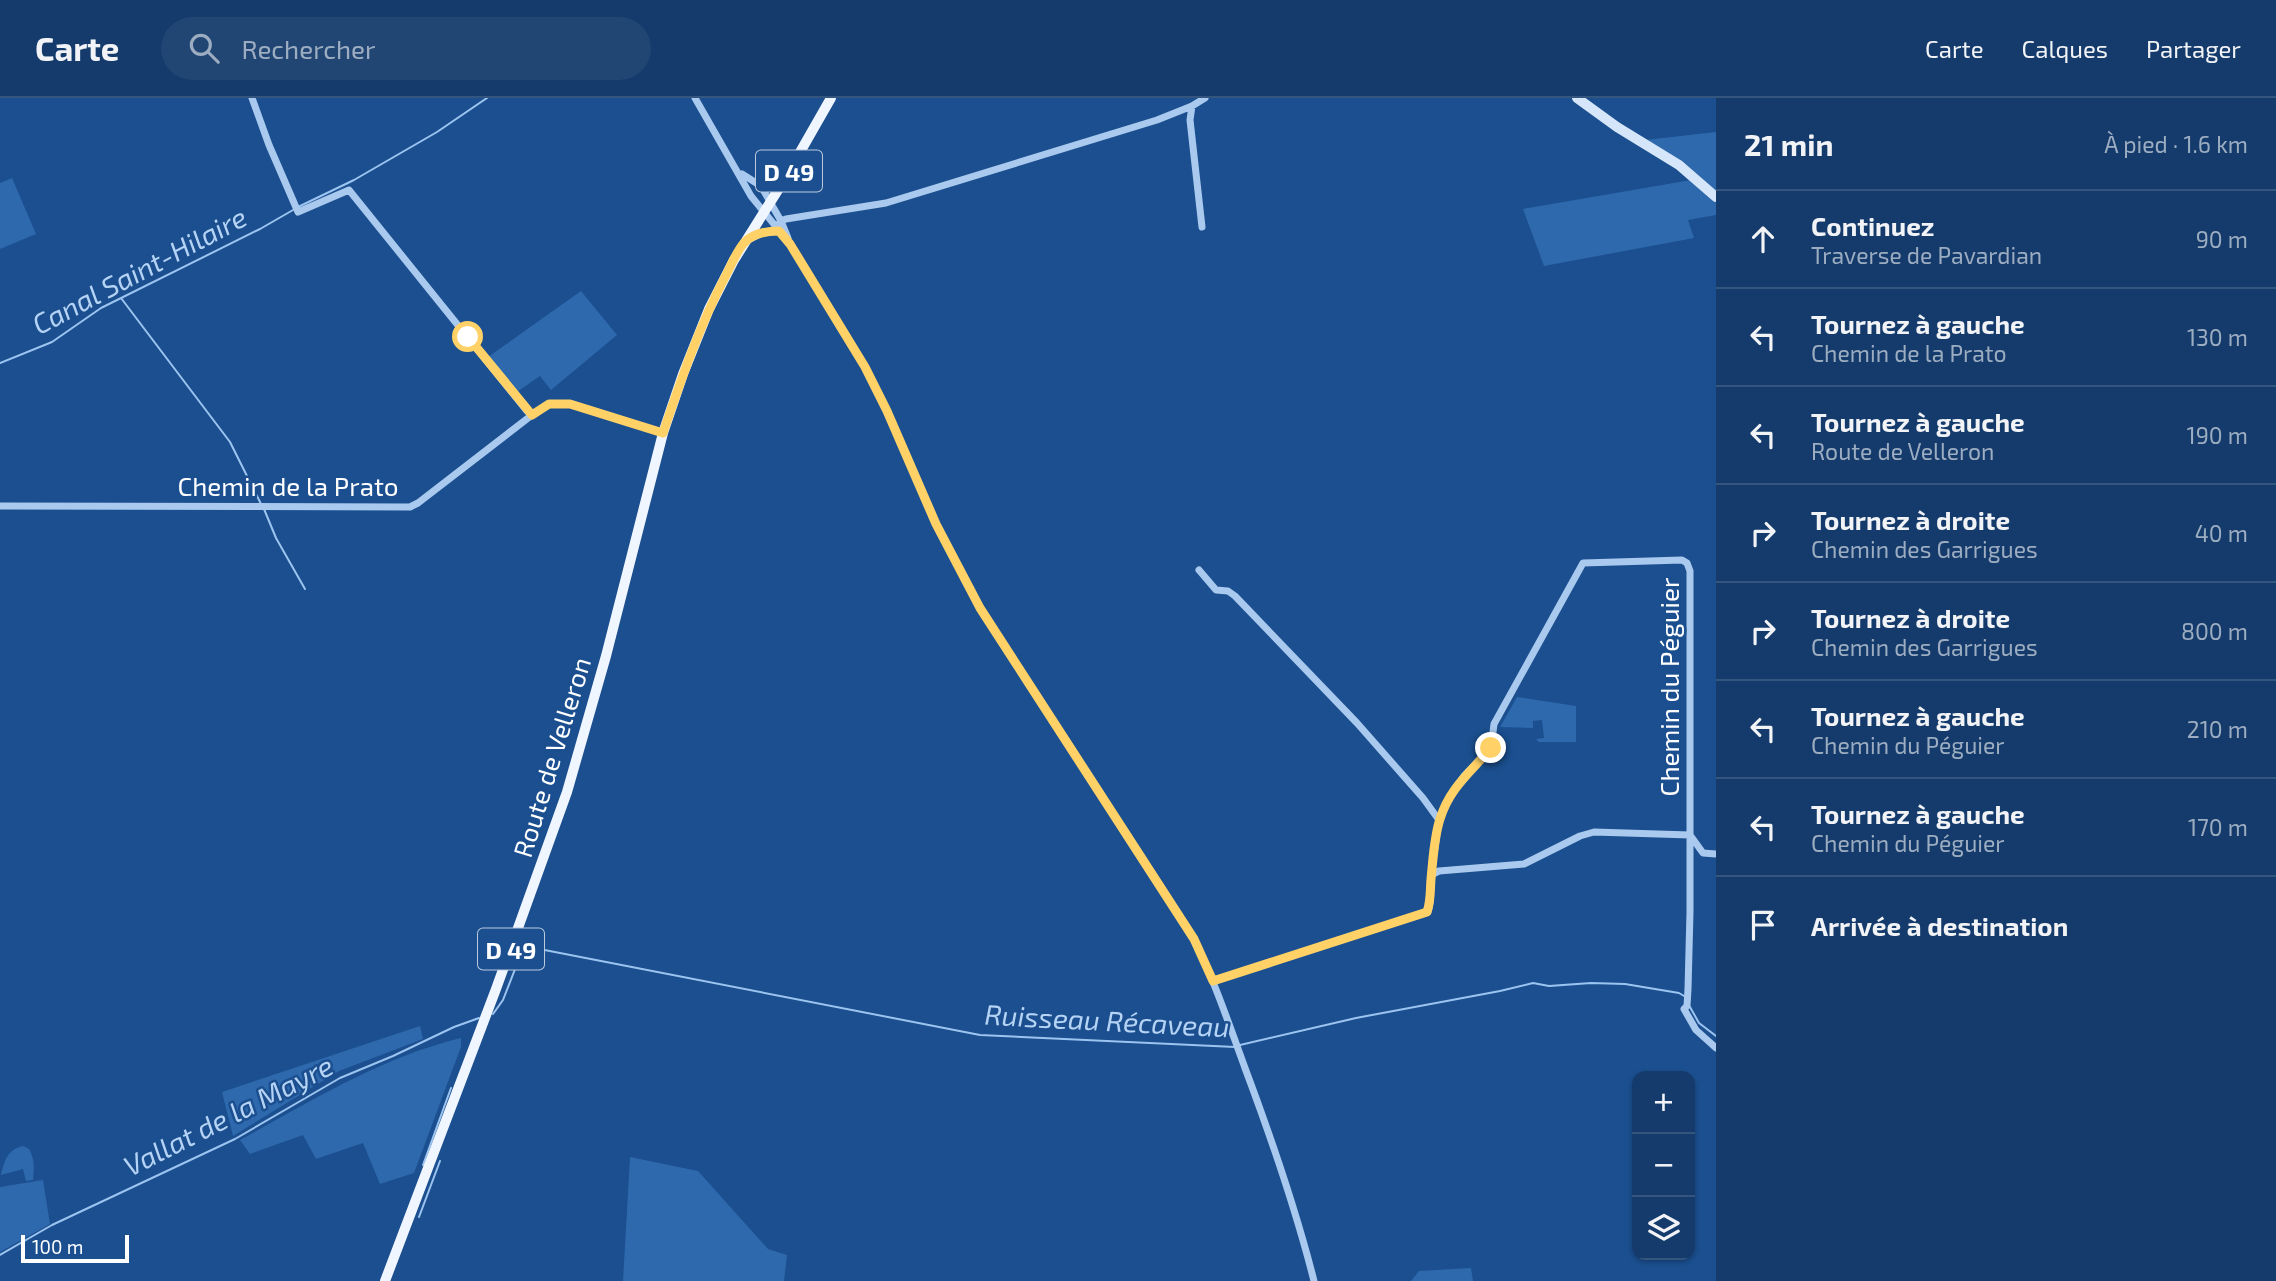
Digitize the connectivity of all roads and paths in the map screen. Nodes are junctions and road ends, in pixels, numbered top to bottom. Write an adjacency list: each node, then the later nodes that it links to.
1 (252, 98): 16 (street)
2 (695, 98): 7 (street)
3 (831, 98): 8 (main road, D 49)
4 (1205, 98): 6 (street)
5 (1577, 98): 10 (street)
6 (1192, 106): 13 (street); 14 (street)
7 (739, 171): 9 (street); 12 (street)
8 (783, 182): 9 (street); 11 (main road, D 49)
9 (761, 186): 11 (street)
10 (1716, 197)
11 (771, 201): 12 (main road, D 49); 13 (street)
12 (764, 212): 13 (street); 15 (main road, D 49)
13 (779, 227): 15 (street); 24 (street)
14 (1202, 228)
15 (744, 243): 17 (main road, Route de Velleron / D 49)
16 (532, 415): 17 (street, Chemin de la Prato); 18 (street, Chemin de la Prato)
17 (663, 433): 26 (main road, Route de Velleron / D 49)
18 (0, 506)
19 (1199, 570): 20 (street)
20 (1439, 820): 21 (street, Chemin du Péguier); 23 (street, Chemin du Péguier)
21 (1690, 835): 22 (street, Chemin du Péguier); 23 (street, Chemin du Péguier); 25 (street, Chemin du Péguier)
22 (1716, 854)
23 (1431, 875): 24 (street, Chemin du Péguier)
24 (1213, 981): 27 (street)
25 (1716, 1048)
26 (385, 1281)
27 (1313, 1281)

